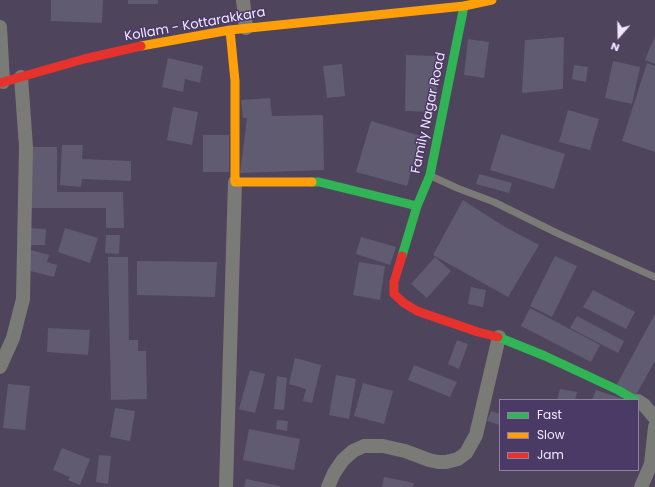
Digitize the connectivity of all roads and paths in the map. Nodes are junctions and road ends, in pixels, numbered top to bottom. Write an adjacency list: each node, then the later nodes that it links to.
1 (243, 0): 5 (street)
2 (492, 0): 3 (street, Kollam - Kottarakkara)
3 (464, 6): 5 (street, Kollam - Kottarakkara); 9 (street, Family Nagar Road)
4 (0, 27): 8 (street)
5 (246, 28): 6 (street, Kollam - Kottarakkara)
6 (230, 30): 7 (street, Kollam - Kottarakkara); 10 (street)
7 (21, 77): 8 (street, Kollam - Kottarakkara); 14 (street)
8 (2, 83)
9 (430, 175): 11 (street, Family Nagar Road); 12 (lane)
10 (235, 182): 11 (street); 20 (street)
11 (417, 206): 13 (street, Family Nagar Road)
12 (655, 277)
13 (499, 337): 15 (street); 21 (street)
14 (0, 367)
15 (634, 399)
16 (639, 402): 17 (street)
17 (655, 418)
18 (655, 427): 19 (street)
19 (653, 465): 22 (street)
20 (226, 487)
21 (328, 487)
22 (641, 487)

